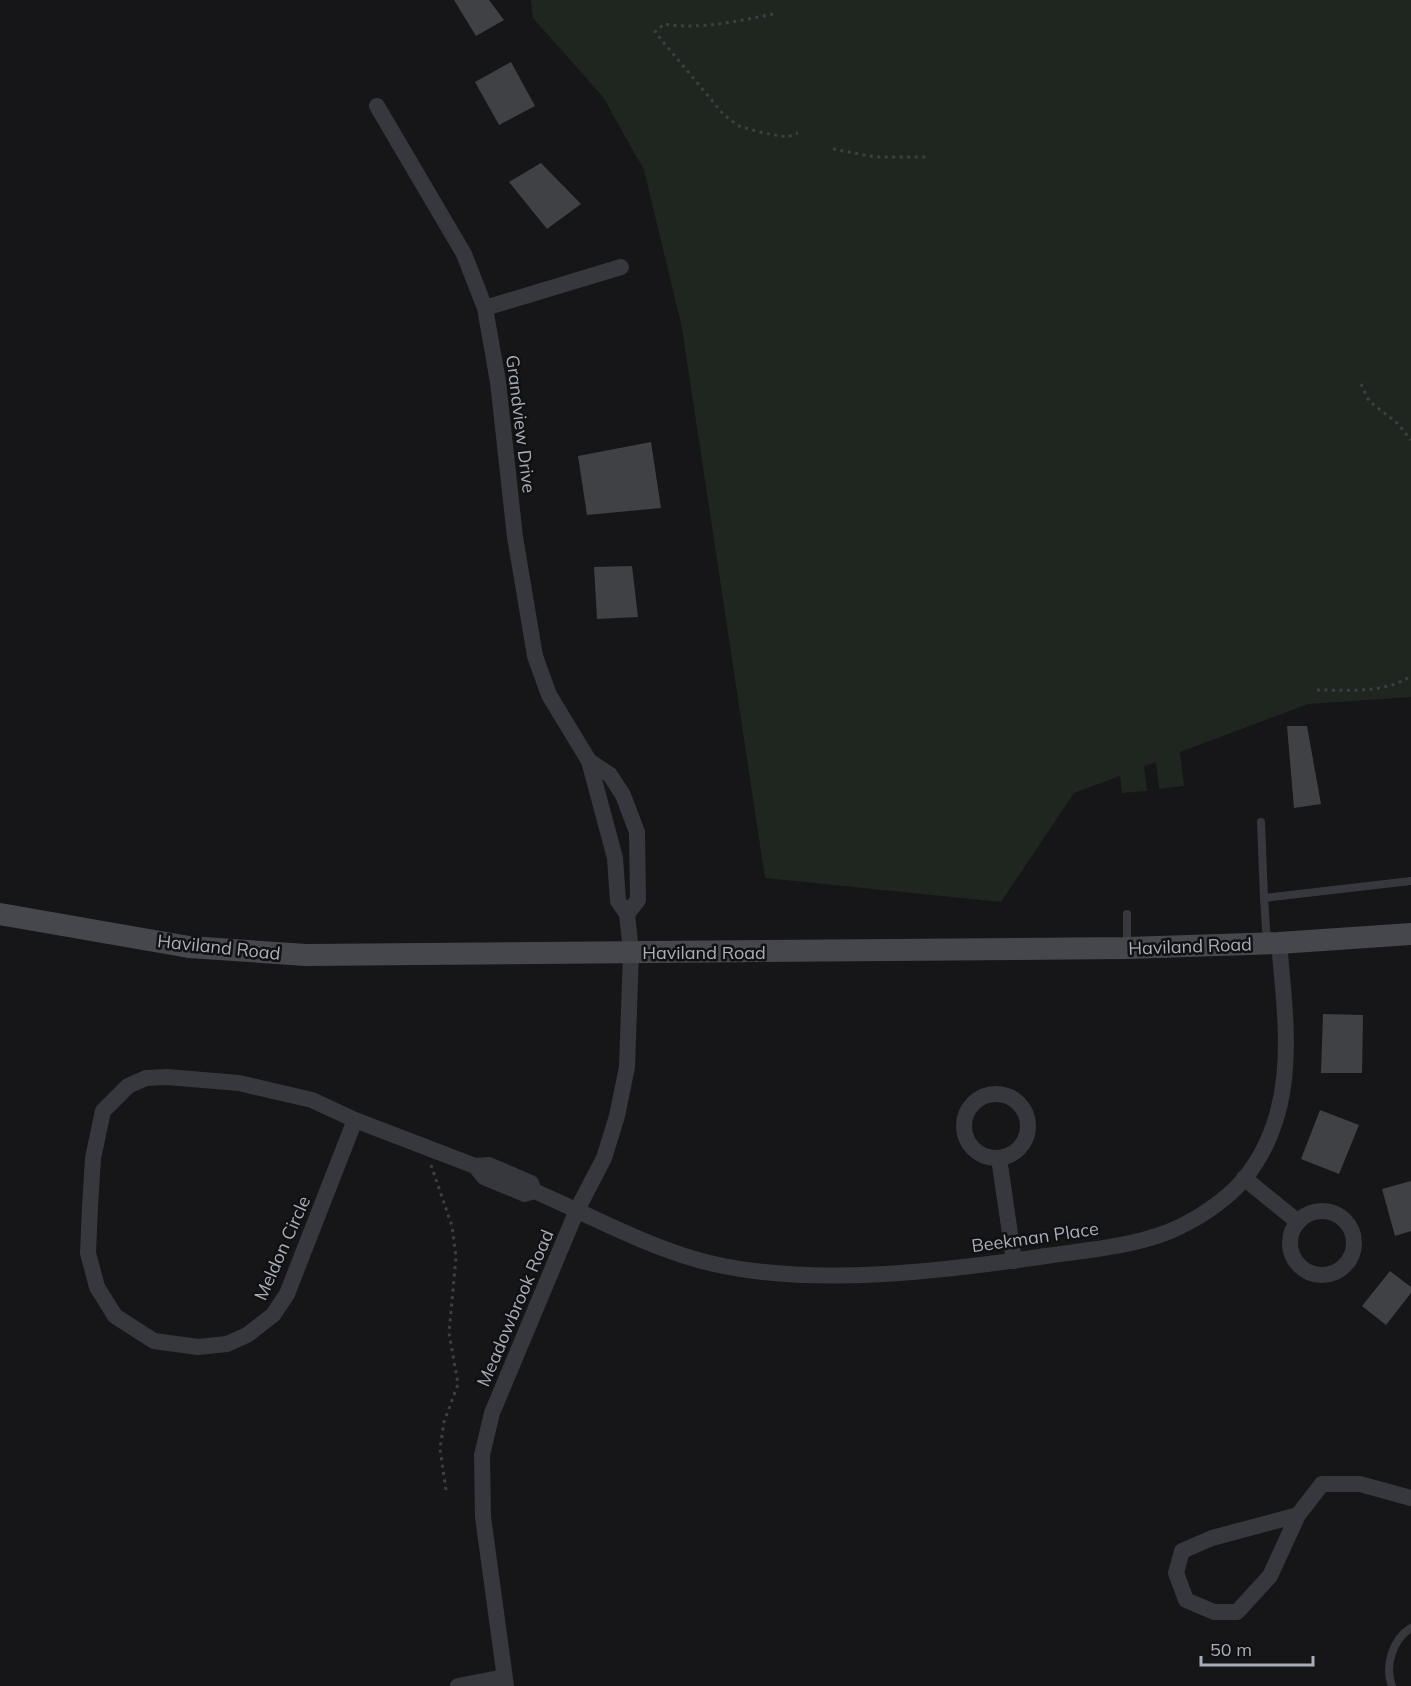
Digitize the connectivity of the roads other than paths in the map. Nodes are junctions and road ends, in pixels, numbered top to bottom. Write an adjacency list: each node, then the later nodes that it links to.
1 (377, 105): 3 (street, Grandview Drive)
2 (621, 267): 3 (street)
3 (485, 308): 4 (street, Grandview Drive)
4 (589, 761): 9 (street, Grandview Drive); 9 (street, Grandview Drive)
5 (1261, 822): 7 (lane)
6 (1411, 881): 7 (lane)
7 (1264, 898): 12 (lane)
8 (0, 914): 14 (street, Haviland Road)
9 (627, 914): 14 (street, Meadowbrook Road)
10 (1127, 914): 13 (lane)
11 (1411, 934): 12 (street, Haviland Road)
12 (1273, 943): 13 (street, Haviland Road); 17 (street, Beekman Place)
13 (1127, 948): 14 (street, Haviland Road)
14 (631, 952): 18 (street, Meadowbrook Road)
15 (355, 1120): 15 (street, Meldon Circle); 18 (street, Meldon Circle)
16 (999, 1158): 20 (street)
17 (1244, 1178): 19 (street); 20 (street, Beekman Place)
18 (578, 1210): 20 (street, Beekman Place); 24 (street, Meadowbrook Road)
19 (1298, 1221)
20 (1014, 1261)
21 (1411, 1498): 22 (street)
22 (1298, 1515): 22 (street)
23 (1411, 1628): 26 (lane)
24 (505, 1681): 25 (street)
25 (459, 1686)
26 (1392, 1686)

